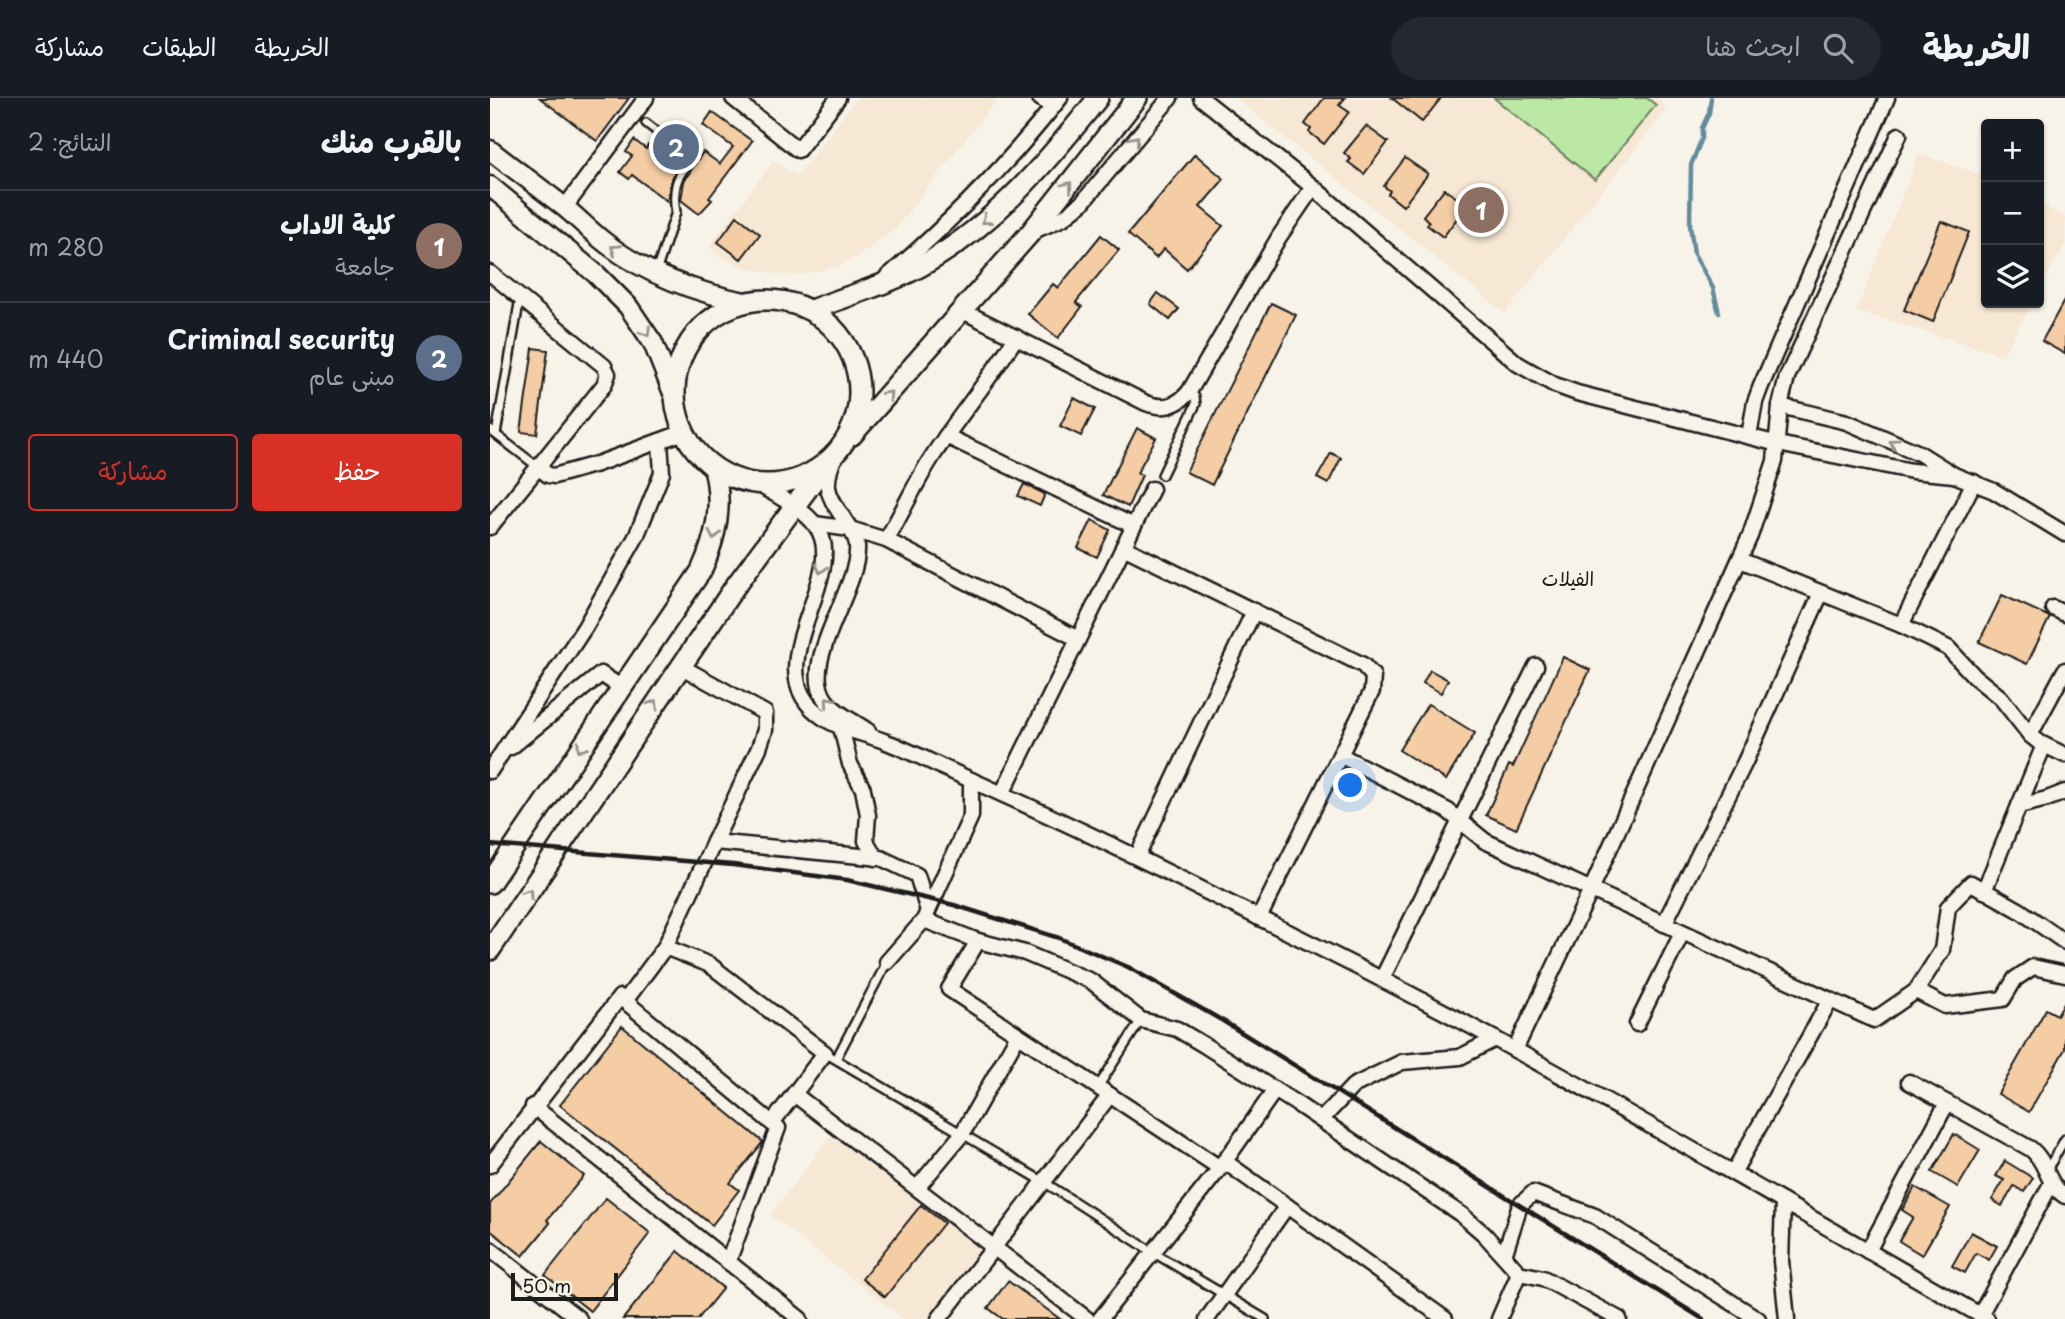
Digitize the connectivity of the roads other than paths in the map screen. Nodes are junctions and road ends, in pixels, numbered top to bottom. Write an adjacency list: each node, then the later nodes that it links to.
1 (646, 98): 15 (street)
2 (733, 98): 3 (street)
3 (838, 98)
4 (1098, 98): 19 (main road, one-way to 19)
5 (1137, 98): 16 (main road, one-way to 5)
6 (1170, 98): 16 (street, one-way to 6)
7 (1201, 98): 14 (street)
8 (1887, 98): 31 (street)
9 (1047, 100): 19 (street)
10 (646, 123): 18 (lane)
11 (1899, 135): 27 (street)
12 (490, 150): 15 (street)
13 (490, 186): 26 (street, one-way to 26)
14 (1313, 187): 25 (street); 31 (street)
15 (565, 207): 18 (street, one-way to 15)
16 (1031, 232): 23 (main road)
17 (490, 273): 20 (street)
18 (656, 273): 21 (street)
19 (880, 284): 22 (main road)
20 (520, 297): 28 (lane); 35 (street)
21 (745, 302): 22 (main road); 26 (main road)
22 (811, 310): 34 (main road)
23 (963, 310): 24 (street); 34 (main road, one-way to 23)
24 (1016, 337): 25 (street); 30 (street)
25 (1189, 393): 37 (lane)
26 (675, 398): 29 (main road)
27 (1780, 406): 33 (street); 38 (street, one-way to 27)
28 (493, 432): 35 (lane)
29 (684, 432): 32 (street); 36 (main road)
30 (946, 436): 44 (street); 48 (street)
31 (1749, 436): 33 (street)
32 (660, 441): 35 (street); 65 (street)
33 (1778, 444): 38 (street); 50 (street)
34 (835, 453): 40 (main road); 42 (main road); 46 (street)
35 (539, 468): 45 (street)
36 (714, 468): 40 (main road); 58 (main road, one-way to 58)
37 (1162, 475)
38 (1954, 475): 39 (street)
39 (1974, 482): 47 (street); 53 (street)
40 (758, 484): 42 (street)
41 (1152, 489): 44 (street)
42 (793, 506): 43 (street); 55 (main road)
43 (816, 524): 46 (street); 59 (street, one-way to 59)
44 (1133, 526): 49 (street)
45 (490, 527)
46 (850, 529): 48 (street); 61 (street, one-way to 46)
47 (2065, 534)
48 (886, 540): 54 (street)
49 (1123, 547): 52 (street); 54 (street)
50 (1740, 560): 51 (street); 76 (street)
51 (1821, 593): 53 (street); 80 (street)
52 (1254, 611): 63 (street); 73 (street)
53 (1901, 625): 60 (street)
54 (1078, 639): 69 (street)
55 (680, 666): 72 (street); 85 (main road, one-way to 55)
56 (1536, 666): 71 (street)
57 (2065, 670): 60 (street)
58 (622, 688): 65 (street); 75 (main road, one-way to 75)
59 (841, 727): 61 (street); 74 (street)
60 (2030, 735): 62 (street)
61 (884, 741): 67 (street)
62 (2044, 745): 64 (street); 70 (street)
63 (1340, 755): 71 (street); 79 (street)
64 (2065, 755)
65 (499, 757): 66 (street)
66 (490, 771)
67 (971, 780): 69 (street); 78 (street)
68 (2065, 792): 70 (street)
69 (1002, 794): 73 (street)
70 (2019, 806): 77 (street)
71 (1460, 821): 76 (street); 88 (street)
72 (714, 842): 74 (street); 84 (street)
73 (1137, 857): 79 (street)
74 (876, 858): 78 (street)
75 (490, 883)
76 (1591, 890): 80 (street); 96 (street)
77 (1984, 891): 83 (street); 89 (street)
78 (926, 915): 82 (street); 86 (street)
79 (1259, 918): 88 (street)
80 (1664, 924): 81 (street)
81 (1682, 933): 90 (street); 93 (street)
82 (978, 941): 92 (street); 94 (street)
83 (2065, 942)
84 (665, 947): 91 (street); 97 (street)
85 (490, 950)
86 (887, 962): 97 (lane)
87 (2065, 974): 89 (street)
88 (1382, 979): 95 (street)
89 (1916, 991): 90 (street)
90 (1830, 1000): 110 (street)
91 (625, 1002): 103 (street); 105 (street)
92 (1141, 1020): 99 (street); 100 (lane)
93 (1637, 1024)
94 (1018, 1035): 100 (street); 106 (street)
95 (1495, 1039): 96 (street); 104 (street)
96 (1515, 1050): 110 (street)
97 (831, 1056): 101 (street); 106 (lane)
98 (1909, 1082): 102 (street)
99 (1275, 1090): 104 (street); 109 (street)
100 (1104, 1091): 109 (street); 112 (street)
101 (794, 1094): 105 (street); 113 (street)
102 (1947, 1103): 111 (street); 119 (street)
103 (533, 1106): 108 (street); 122 (street)
104 (1321, 1120): 121 (street)
105 (772, 1124): 122 (street)
106 (962, 1134): 112 (lane); 113 (street)
107 (2065, 1139): 111 (lane)
108 (490, 1165)
109 (1222, 1165): 116 (street); 120 (street)
110 (1733, 1173): 115 (street)
111 (2049, 1177): 114 (street); 126 (street)
112 (1044, 1182): 117 (street); 120 (lane)
113 (917, 1188): 117 (street)
114 (2065, 1196)
115 (1783, 1202): 119 (street); 137 (street)
116 (1287, 1206): 124 (street); 133 (street)
117 (994, 1247): 128 (street); 129 (street)
118 (490, 1249): 127 (street)
119 (1867, 1251): 126 (street)
120 (1154, 1253): 124 (lane); 130 (street)
121 (1504, 1256): 123 (street); 136 (street)
122 (728, 1262): 125 (street)
123 (1520, 1273): 134 (street); 135 (street)
124 (1223, 1294): 131 (street); 132 (lane)
125 (792, 1317)
126 (1984, 1317)
127 (579, 1319)
128 (939, 1319)
129 (1087, 1319)
130 (1100, 1319)
131 (1207, 1319)
132 (1265, 1319)
133 (1446, 1319)
134 (1499, 1319)
135 (1619, 1319)
136 (1758, 1319)
137 (1787, 1319)

